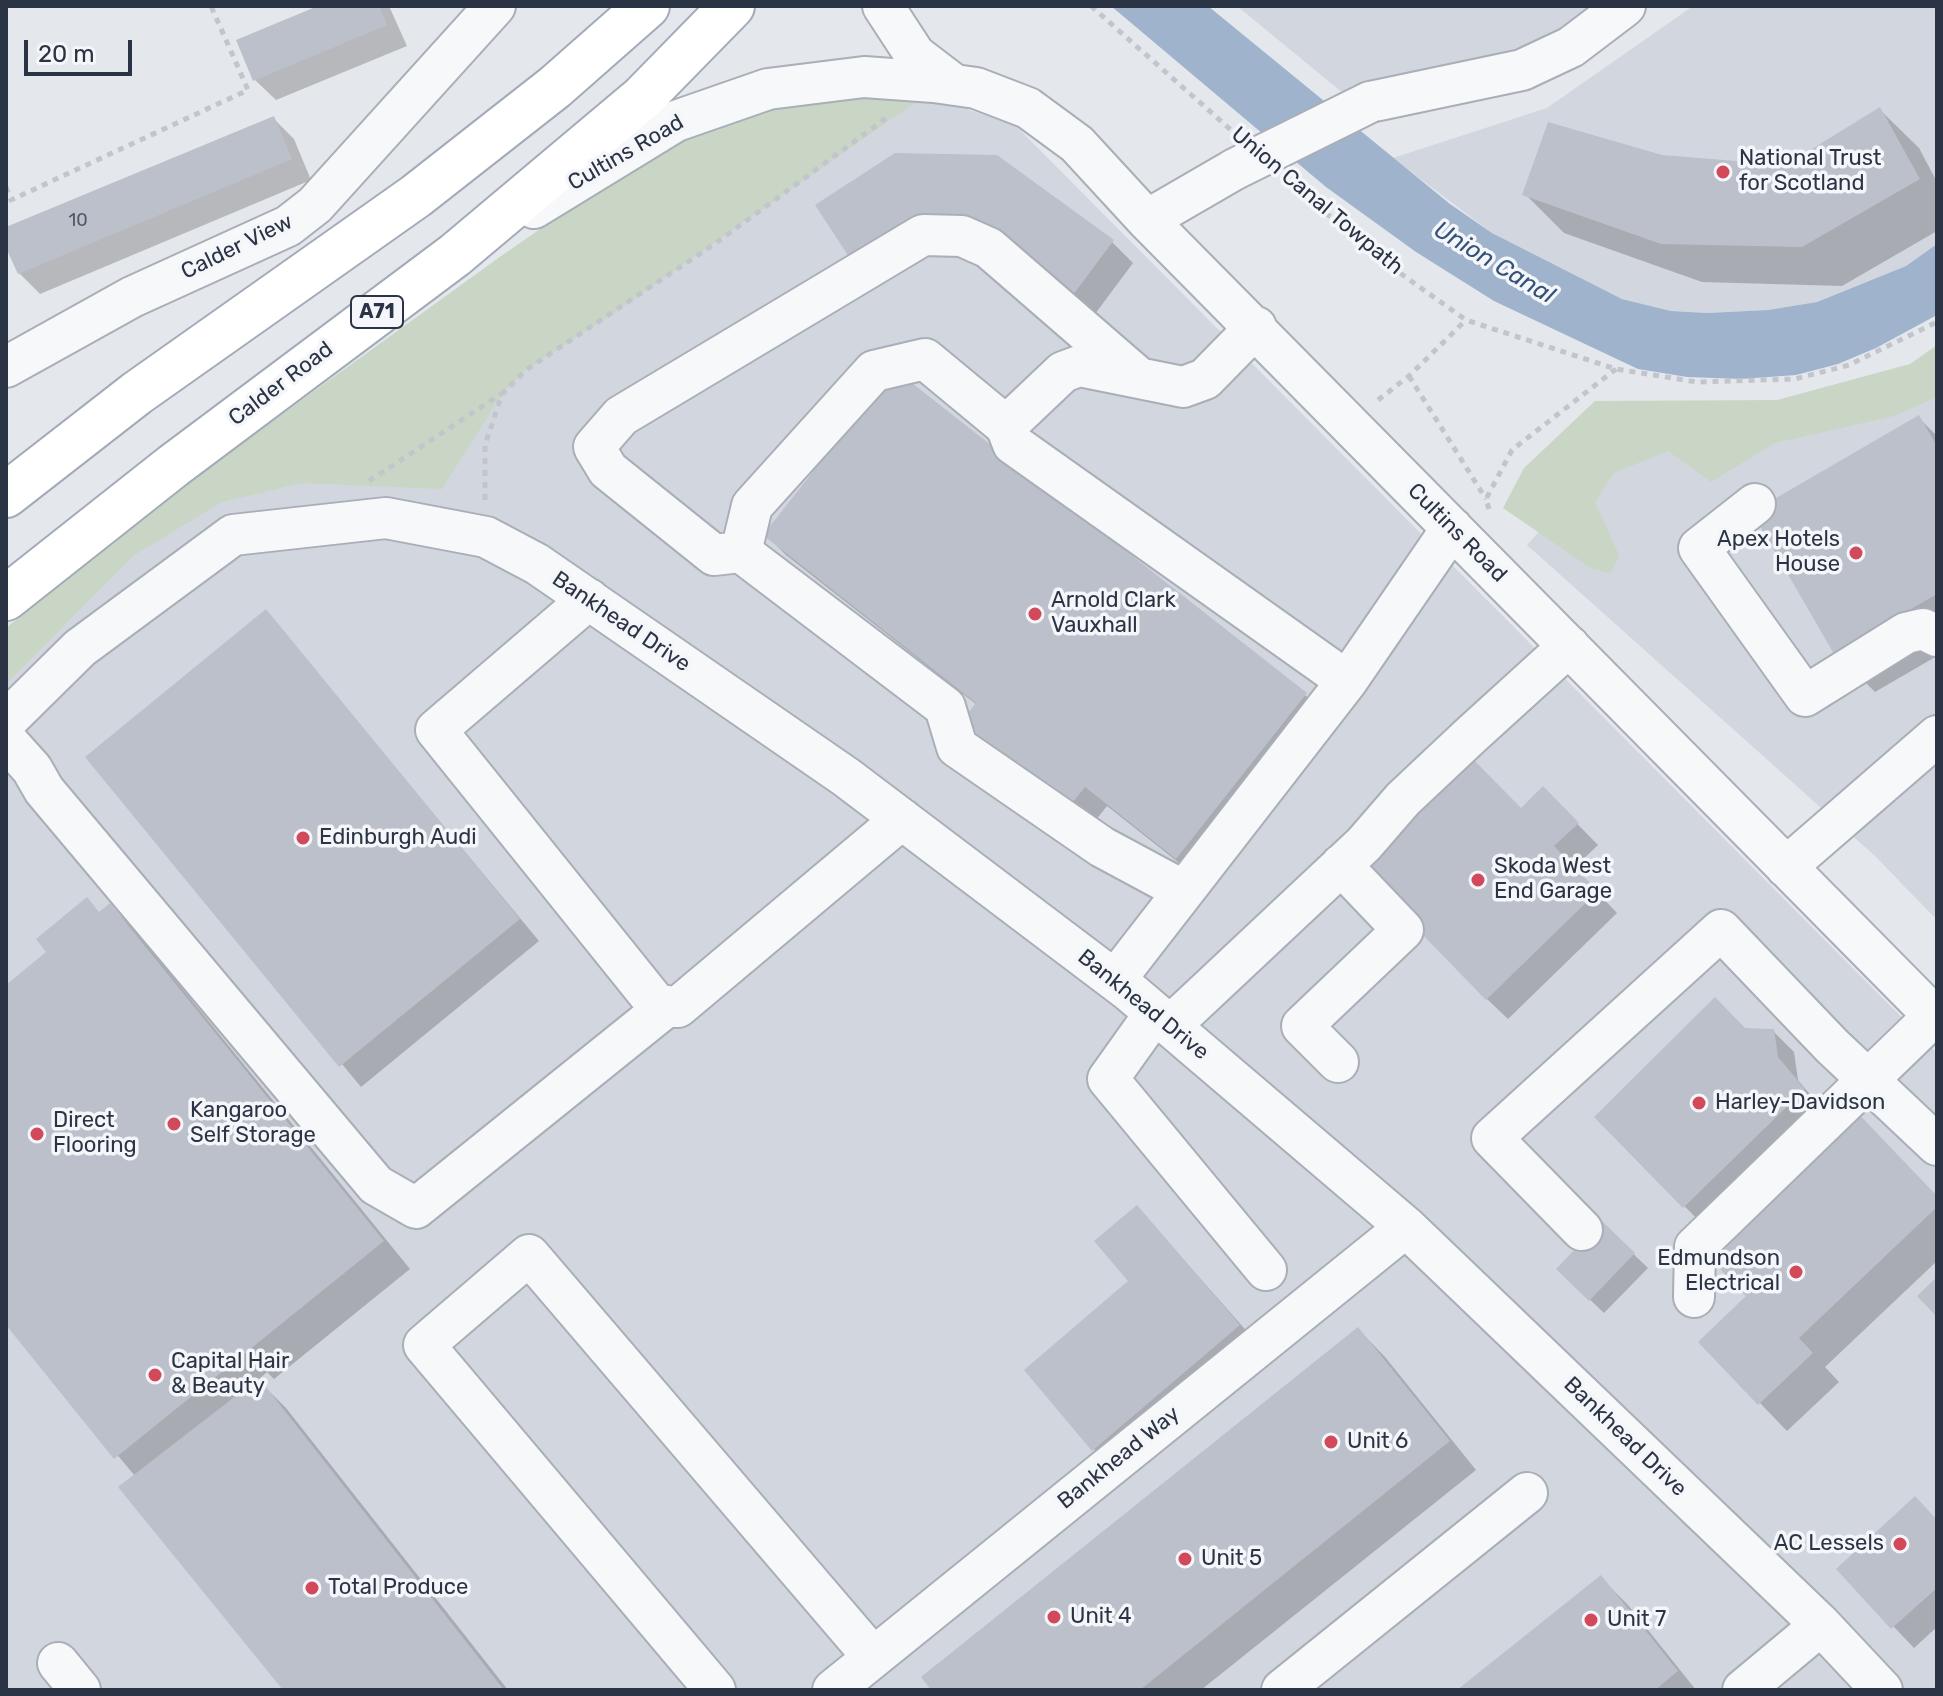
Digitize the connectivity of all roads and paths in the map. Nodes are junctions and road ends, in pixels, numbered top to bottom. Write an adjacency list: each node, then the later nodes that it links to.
1 (211, 6): 12 (path)
2 (495, 6): 18 (street, Calder View)
3 (647, 6): 26 (main road)
4 (732, 6): 14 (main road, Calder Road / A71)
5 (883, 6): 9 (street)
6 (911, 6): 9 (street)
7 (1091, 6): 10 (path, Union Canal Towpath)
8 (1625, 6): 10 (street, bridge)
9 (934, 73): 13 (street, Cultins Road); 14 (street, Cultins Road); 22 (path)
10 (1238, 154): 13 (street)
11 (1287, 180): 15 (path, Union Canal Towpath)
12 (6, 187)
13 (1147, 220): 17 (street, Cultins Road)
14 (455, 255): 33 (main road, Calder Road / A71)
15 (1466, 320): 19 (path, Union Canal Towpath); 20 (path)
16 (1937, 322): 19 (path, Union Canal Towpath)
17 (1256, 327): 21 (street); 23 (street, Cultins Road)
18 (6, 367)
19 (1616, 369): 27 (path)
20 (1409, 376): 23 (path); 27 (path)
21 (1139, 378): 24 (street); 32 (street)
22 (502, 394): 25 (path); 31 (path)
23 (1343, 419): 30 (street, Cultins Road)
24 (1006, 426): 32 (street); 37 (street)
25 (358, 488)
26 (6, 495)
27 (1486, 499): 29 (path)
28 (1755, 504): 35 (street)
29 (1493, 523)
30 (1452, 528): 36 (street, Cultins Road); 37 (street)
31 (486, 537): 34 (street, Bankhead Drive); 38 (street, Bankhead Drive)
32 (741, 552): 44 (street)
33 (6, 598)
34 (589, 599): 41 (street, Bankhead Drive); 46 (street)
35 (1937, 636)
36 (1569, 646): 42 (street); 43 (street, Cultins Road)
37 (1347, 681): 44 (street)
38 (6, 721)
39 (1937, 736): 43 (street)
40 (6, 740): 46 (street)
41 (902, 819): 45 (street, Bankhead Drive); 46 (street)
42 (1341, 865): 48 (street); 49 (street)
43 (1786, 867): 47 (street, Cultins Road)
44 (1182, 890): 45 (street)
45 (1115, 980): 48 (street, Bankhead Drive)
46 (667, 1006)
47 (1936, 1017): 50 (street)
48 (1163, 1019): 52 (street, Bankhead Drive); 54 (street)
49 (1338, 1062)
50 (1868, 1078): 51 (street); 53 (street); 55 (street)
51 (1937, 1145)
52 (1406, 1227): 57 (street, Bankhead Drive); 58 (street, Bankhead Way)
53 (1582, 1230)
54 (1266, 1270)
55 (1694, 1297)
56 (1527, 1493): 61 (street)
57 (1821, 1625): 62 (street); 63 (street, Bankhead Drive)
58 (873, 1657): 59 (street); 60 (street, Bankhead Way)
59 (715, 1690)
60 (833, 1690)
61 (1282, 1690)
62 (1743, 1690)
63 (1882, 1690)

